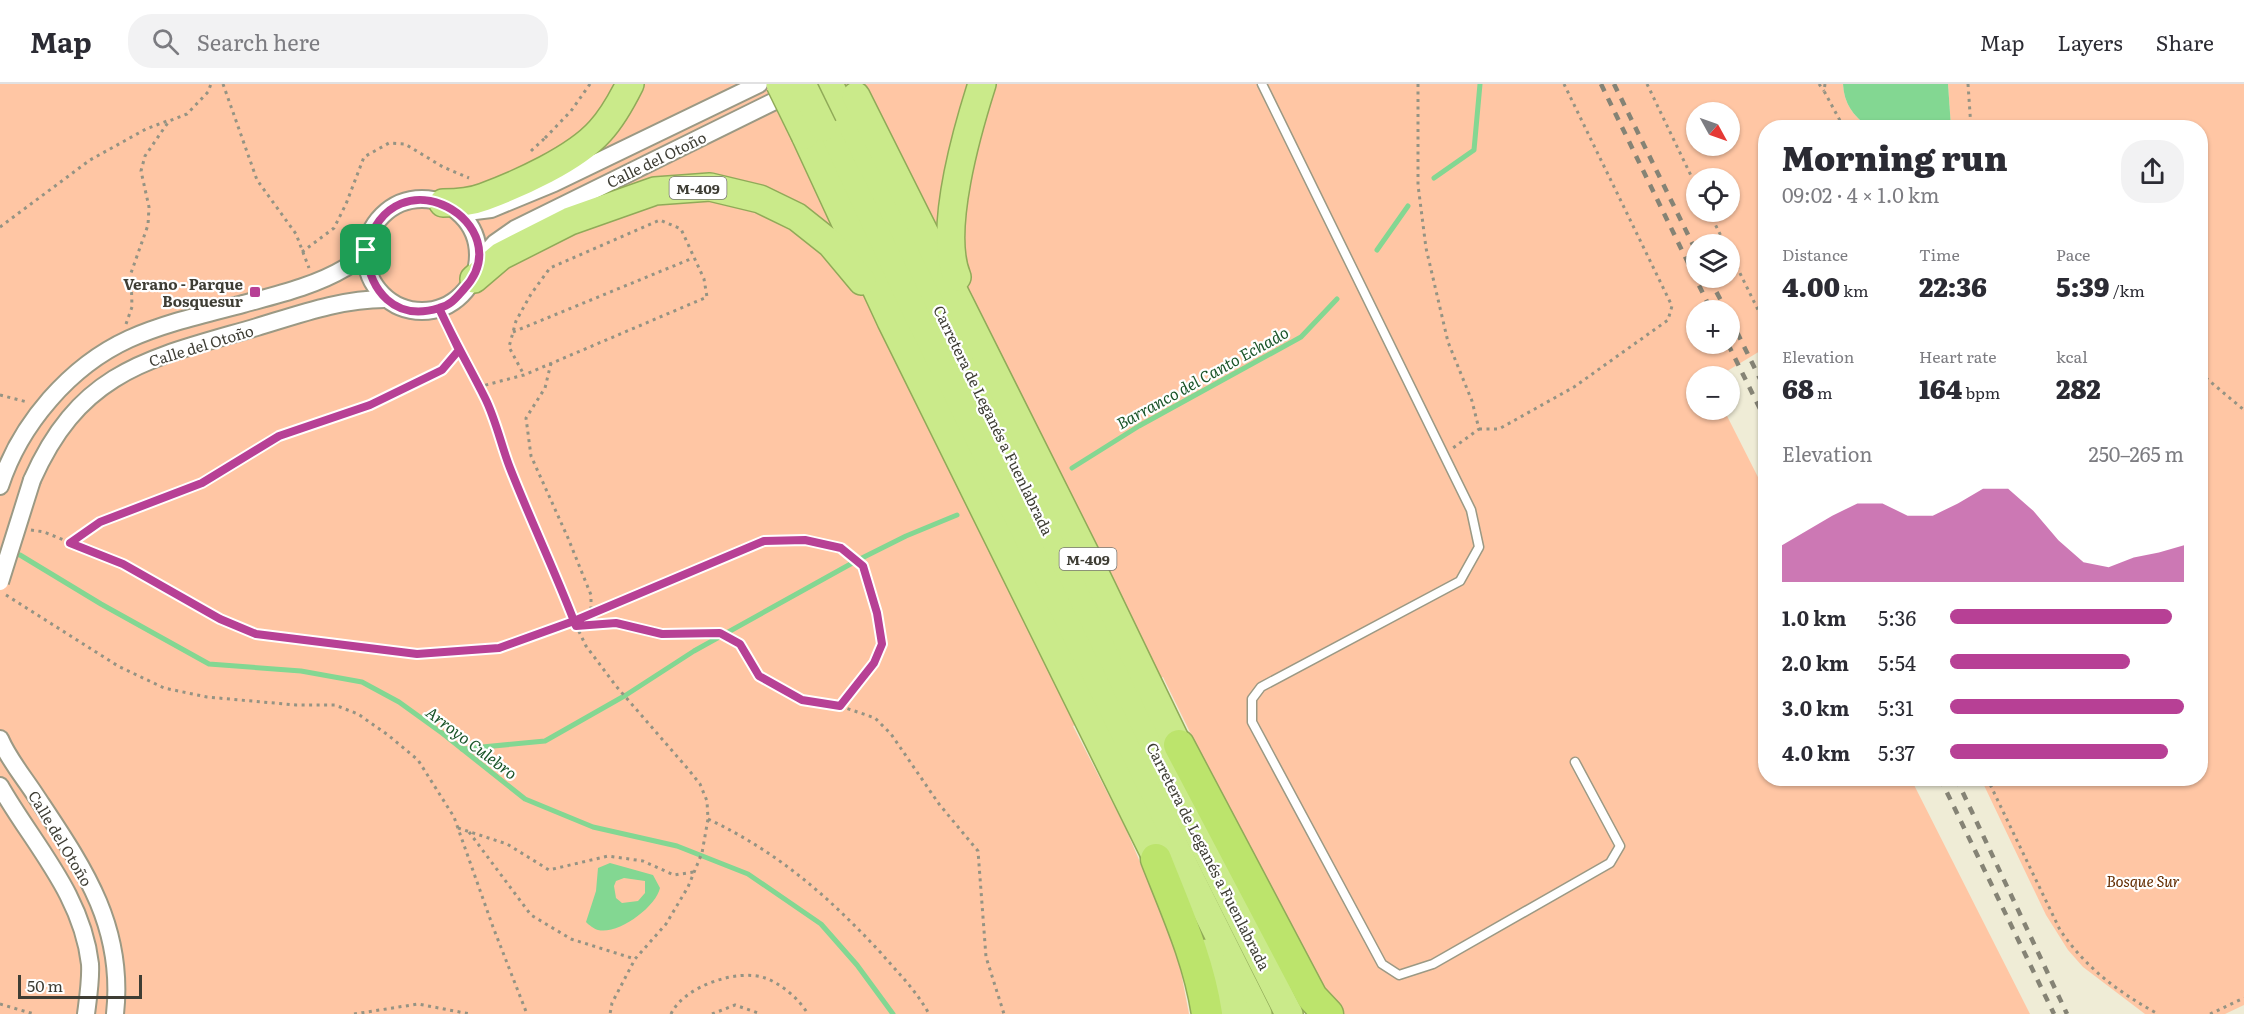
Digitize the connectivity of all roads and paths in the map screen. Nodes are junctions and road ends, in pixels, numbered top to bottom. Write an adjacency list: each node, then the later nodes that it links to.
1 (211, 84): 22 (path)
2 (223, 84): 31 (path)
3 (590, 84): 24 (path)
4 (630, 84): 25 (highway)
5 (759, 84): 28 (street, Calle del Otoño)
6 (780, 84): 23 (highway, M-409, bridge)
7 (802, 84): 23 (highway, Carretera de Leganés a Fuenlabrada / M-409, bridge)
8 (808, 84): 33 (street, Calle del Otoño)
9 (830, 84): 23 (highway, Carretera de Leganés a Fuenlabrada / M-409)
10 (850, 84): 23 (highway, M-409)
11 (982, 84): 55 (highway, M-409)
12 (1262, 84): 51 (lane)
13 (1418, 84): 50 (path)
14 (1564, 84): 50 (path)
15 (1647, 84): 26 (path)
16 (1819, 84): 19 (path)
17 (1825, 84): 19 (path)
18 (1968, 84): 21 (path)
19 (1824, 91): 20 (path)
20 (1840, 120)
21 (1970, 120)
22 (169, 121): 29 (path); 41 (path)
23 (834, 122): 39 (highway, M-409); 55 (highway, M-409); 90 (highway, Carretera de Leganés a Fuenlabrada / M-409); 91 (highway, Carretera de Leganés a Fuenlabrada / M-409)
24 (545, 138): 25 (path); 25 (path)
25 (538, 160): 28 (highway)
26 (1687, 168)
27 (472, 180): 31 (path)
28 (452, 208): 30 (street); 33 (street)
29 (0, 226)
30 (366, 250): 36 (street); 41 (street, Calle del Otoño)
31 (302, 252): 34 (path)
32 (693, 258): 40 (path); 40 (path); 43 (path)
33 (476, 270): 37 (street); 39 (highway, M-409)
34 (309, 272)
35 (1740, 273): 38 (path)
36 (386, 298): 37 (street); 56 (street, Calle del Otoño, bridge)
37 (439, 308): 42 (path)
38 (1758, 310)
39 (891, 321): 70 (highway, M-409)
40 (513, 332): 44 (path)
41 (128, 340): 49 (street, Calle del Otoño)
42 (459, 350): 46 (path); 54 (path)
43 (551, 363): 44 (path); 58 (path)
44 (524, 375): 46 (path)
45 (2208, 380): 48 (path)
46 (478, 387): 59 (path)
47 (0, 395): 49 (path)
48 (2244, 410)
49 (42, 411): 52 (street, Calle del Otoño)
50 (1479, 429): 51 (path)
51 (1444, 455): 64 (lane)
52 (2, 480)
53 (23, 529): 54 (path)
54 (70, 543): 59 (path)
55 (1089, 561): 63 (highway, M-409)
56 (0, 582)
57 (0, 592): 68 (path)
58 (591, 614): 59 (path); 61 (path)
59 (574, 621): 60 (path)
60 (576, 626): 61 (path); 67 (path)
61 (840, 706): 87 (path)
62 (0, 739): 77 (street, Calle del Otoño)
63 (1179, 745): 92 (highway, M-409); 93 (highway)
64 (1575, 762)
65 (0, 786): 76 (street, Calle del Otoño)
66 (1991, 786): 94 (path)
67 (708, 819): 71 (path); 86 (path)
68 (458, 828): 69 (path); 80 (path)
69 (468, 831): 71 (path); 72 (path)
70 (1156, 859): 88 (highway); 89 (highway, M-409)
71 (695, 870): 72 (path)
72 (635, 959): 81 (path)
73 (2244, 998): 95 (path)
74 (0, 1004): 75 (path)
75 (34, 1014)
76 (86, 1014)
77 (116, 1014)
78 (354, 1014): 79 (path)
79 (470, 1014)
80 (527, 1014)
81 (610, 1014)
82 (670, 1014): 85 (path)
83 (712, 1014): 84 (path)
84 (761, 1014)
85 (808, 1014)
86 (929, 1014)
87 (1004, 1014)
88 (1207, 1014)
89 (1237, 1014)
90 (1258, 1014)
91 (1289, 1014)
92 (1305, 1014)
93 (1328, 1014)
94 (2158, 1014)
95 (2210, 1014)

